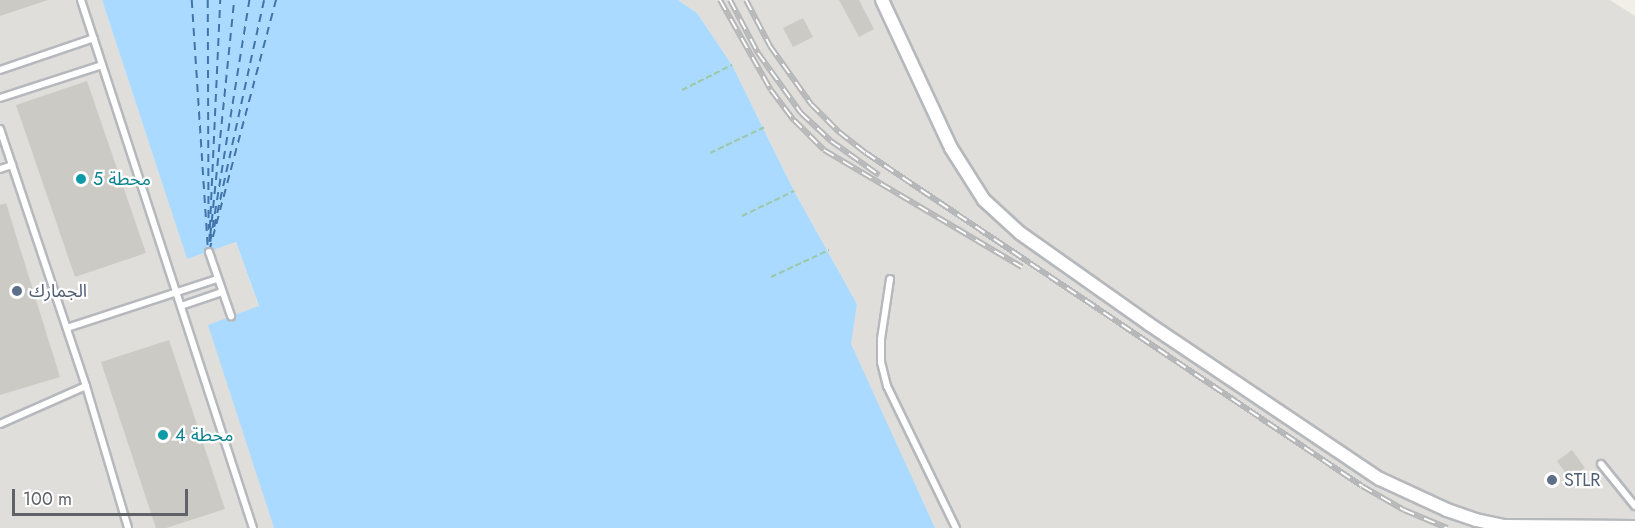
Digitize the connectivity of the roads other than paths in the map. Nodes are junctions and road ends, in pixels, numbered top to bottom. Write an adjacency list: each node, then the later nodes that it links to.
1 (81, 0): 3 (lane)
2 (882, 0): 22 (street)
3 (94, 38): 4 (lane); 5 (lane)
4 (102, 64): 6 (lane); 14 (lane)
5 (0, 70)
6 (0, 98)
7 (0, 129): 8 (lane)
8 (12, 165): 9 (lane); 17 (lane)
9 (0, 169)
10 (209, 252): 11 (lane)
11 (217, 279): 13 (lane); 14 (lane)
12 (890, 279): 25 (lane)
13 (222, 292): 15 (lane); 16 (lane)
14 (177, 293): 15 (lane); 17 (lane)
15 (181, 306): 24 (lane)
16 (231, 316)
17 (67, 328): 18 (lane)
18 (86, 386): 19 (lane); 23 (lane)
19 (0, 424)
20 (1601, 464): 21 (lane)
21 (1635, 506)
22 (1635, 527)
23 (128, 528)
24 (254, 528)
25 (956, 528)

